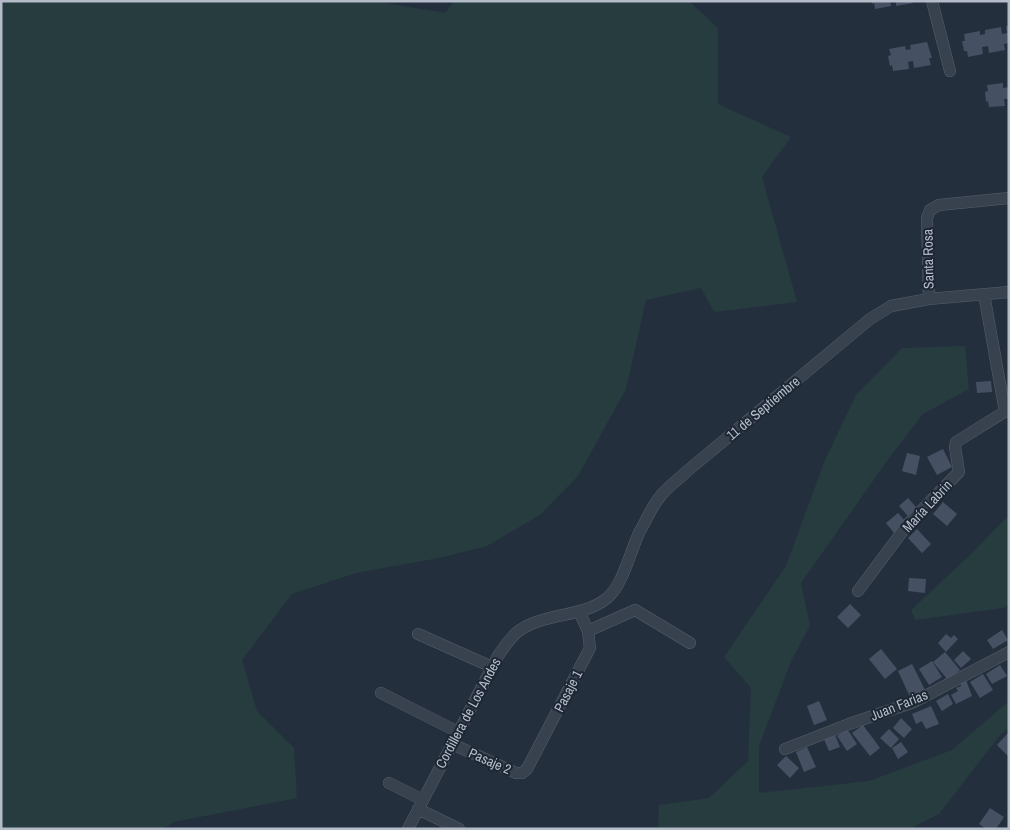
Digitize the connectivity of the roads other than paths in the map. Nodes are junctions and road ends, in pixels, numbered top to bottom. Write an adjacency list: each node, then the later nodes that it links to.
1 (932, 1): 2 (street)
2 (950, 71)
3 (1009, 198): 6 (street, Santa Rosa)
4 (1009, 292): 5 (street, 11 de Septiembre)
5 (984, 294): 6 (street, 11 de Septiembre); 7 (street)
6 (928, 299): 9 (street, 11 de Septiembre)
7 (1007, 410): 8 (street, María Labrin)
8 (858, 591)
9 (579, 611): 10 (street, Pasaje 1); 14 (street, Cordillera de Los Andes)
10 (588, 631): 12 (street); 19 (street, Pasaje 1)
11 (418, 634): 14 (street)
12 (690, 643)
13 (1009, 652): 18 (street, Juan Farias)
14 (492, 667): 16 (street, Cordillera de Los Andes)
15 (381, 694): 16 (street)
16 (458, 732): 17 (street, Cordillera de Los Andes)
17 (452, 744): 19 (street, Pasaje 2); 21 (street, Cordillera de Los Andes)
18 (786, 749)
19 (527, 769)
20 (389, 783): 21 (street)
21 (420, 805): 22 (street, Cordillera de Los Andes); 23 (street)
22 (408, 829)
23 (459, 829)

